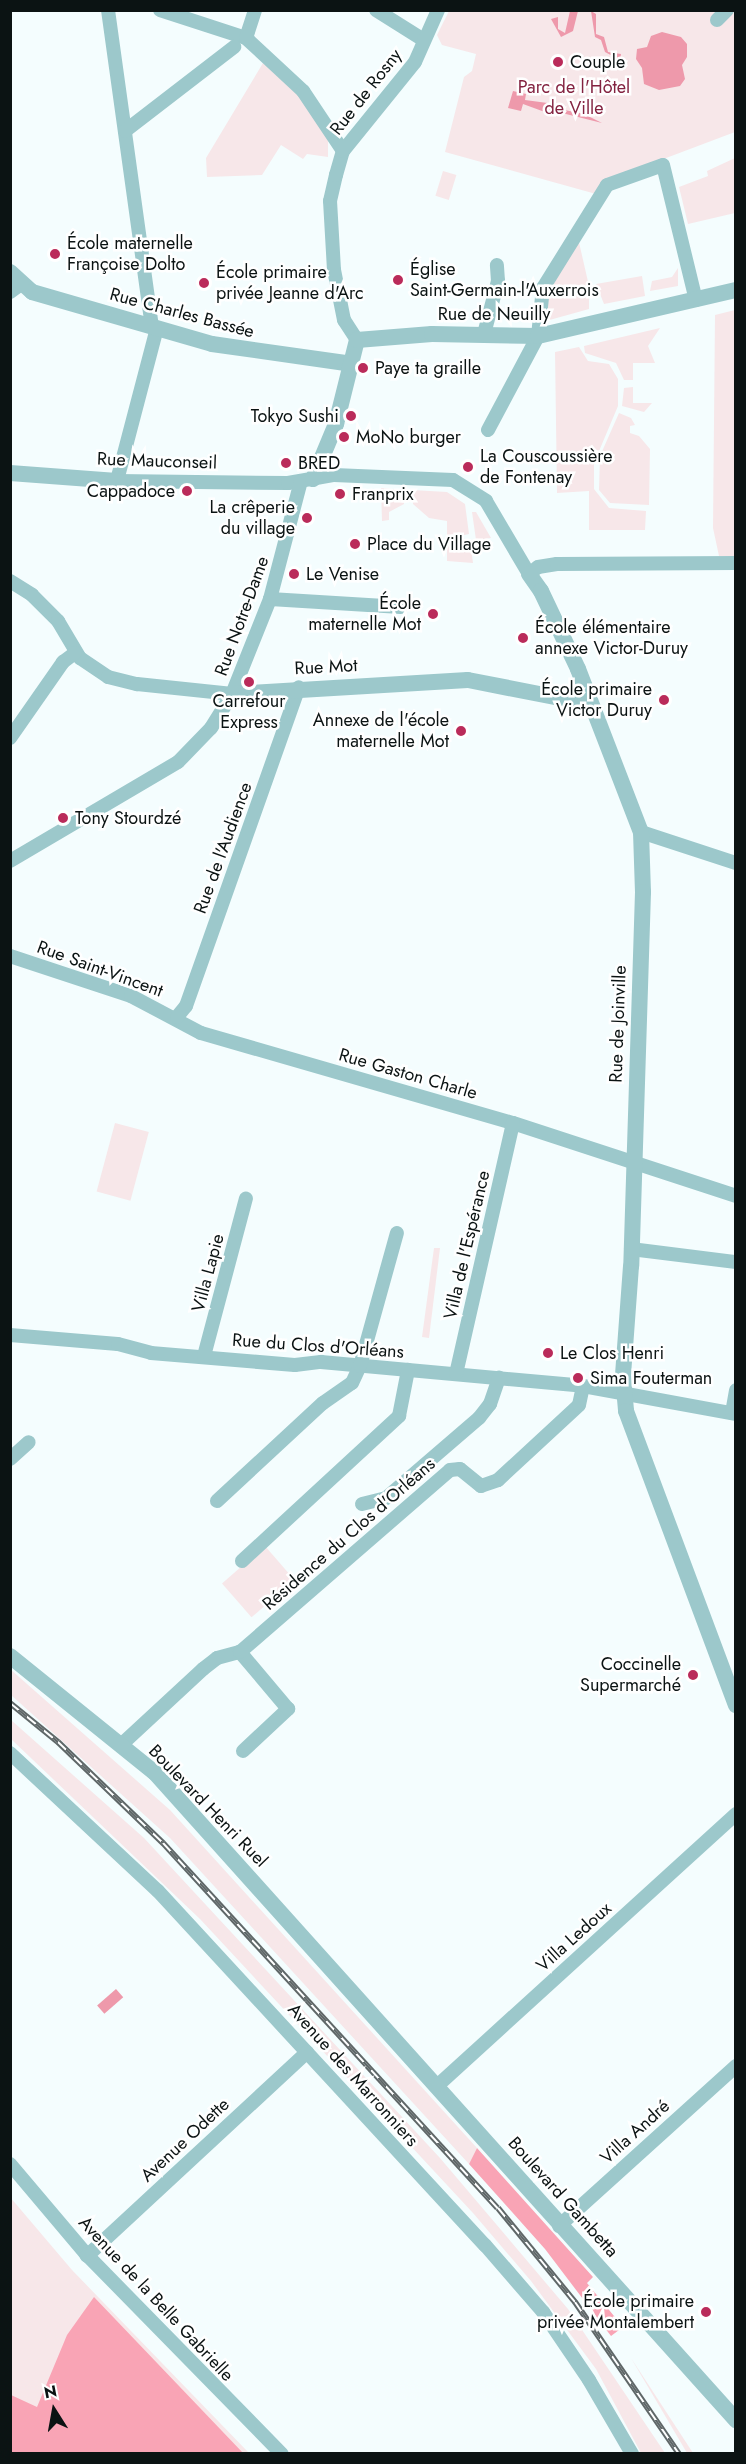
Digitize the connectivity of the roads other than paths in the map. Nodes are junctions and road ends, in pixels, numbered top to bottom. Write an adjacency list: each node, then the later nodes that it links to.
1 (108, 10): 9 (street)
2 (160, 10): 6 (street)
3 (255, 10): 6 (street)
4 (376, 10): 7 (street)
5 (438, 10): 7 (street, Rue de Rosny)
6 (246, 38): 10 (street)
7 (422, 39): 10 (street, Rue de Rosny)
8 (234, 47): 9 (street)
9 (125, 131): 15 (street)
10 (343, 151): 18 (street, Rue de Rosny)
11 (497, 265): 16 (street)
12 (14, 282): 15 (street, Rue Charles Bassée)
13 (735, 290): 14 (street, Rue de Neuilly)
14 (696, 300): 17 (street, Rue de Neuilly); 17 (street)
15 (155, 327): 19 (street, Rue Charles Bassée); 23 (street)
16 (484, 334): 17 (street, Rue de Neuilly); 18 (street, Rue de Neuilly)
17 (538, 336): 20 (street)
18 (357, 340): 19 (street)
19 (353, 364): 22 (street)
20 (488, 430)
21 (10, 473): 23 (street, Rue Mauconseil)
22 (307, 480): 23 (street, Rue Mauconseil); 25 (street, Rue Mauconseil); 27 (street, Rue Notre-Dame)
23 (117, 481)
24 (735, 563): 25 (street)
25 (529, 574): 32 (street, Rue de Joinville)
26 (10, 580): 29 (street)
27 (270, 599): 28 (street); 31 (street, Rue Notre-Dame)
28 (401, 607)
29 (75, 653): 31 (street, Rue Mot); 33 (street)
30 (299, 687): 31 (street, Rue Mot); 32 (street, Rue Mot); 38 (street, Rue de l'Audience)
31 (232, 694): 35 (street, Rue Notre-Dame)
32 (587, 695): 34 (street, Rue de Joinville)
33 (10, 738)
34 (641, 832): 36 (street); 40 (street, Rue de Joinville)
35 (10, 861)
36 (735, 863)
37 (10, 956): 38 (street, Rue Saint-Vincent)
38 (177, 1017): 39 (street, Rue Gaston Charle)
39 (513, 1123): 40 (street, Rue Gaston Charle); 50 (street, Villa de l'Espérance)
40 (632, 1160): 41 (street, Rue Gaston Charle); 44 (street, Rue de Joinville)
41 (735, 1196)
42 (246, 1198): 47 (street, Villa Lapie)
43 (397, 1233): 48 (street)
44 (631, 1249): 45 (street); 54 (street, Rue de Joinville)
45 (735, 1262)
46 (10, 1335): 47 (street, Rue du Clos d'Orléans)
47 (204, 1356): 48 (street, Rue du Clos d'Orléans)
48 (360, 1366): 49 (street, Rue du Clos d'Orléans); 58 (street)
49 (408, 1370): 50 (street, Rue du Clos d'Orléans); 60 (street)
50 (456, 1374): 51 (street, Rue du Clos d'Orléans)
51 (499, 1378): 52 (street, Rue du Clos d'Orléans); 59 (street)
52 (583, 1386): 54 (street, Rue du Clos d'Orléans); 61 (street, Résidence du Clos d'Orléans)
53 (735, 1390): 55 (street)
54 (624, 1393): 55 (street, Rue du Clos d'Orléans); 63 (street, Rue de Joinville)
55 (734, 1413)
56 (29, 1442): 57 (street)
57 (10, 1459)
58 (217, 1502)
59 (362, 1504)
60 (242, 1560)
61 (240, 1652): 64 (street, Résidence du Clos d'Orléans); 65 (street)
62 (10, 1656): 64 (street, Boulevard Henri Ruel)
63 (735, 1705)
64 (121, 1745): 68 (street, Boulevard Henri Ruel)
65 (243, 1751)
66 (10, 1753): 69 (street, Avenue des Marronniers)
67 (735, 1814): 71 (street, Villa Ledoux)
68 (360, 2002): 71 (street, Boulevard Gambetta)
69 (307, 2052): 74 (street, Avenue Odette); 77 (street, Avenue des Marronniers)
70 (735, 2066): 73 (street, Villa André)
71 (437, 2086): 73 (street, Boulevard Gambetta)
72 (10, 2164): 74 (street, Avenue de la Belle Gabrielle)
73 (559, 2226): 75 (street, Boulevard Gambetta)
74 (87, 2256): 76 (street, Avenue de la Belle Gabrielle)
75 (735, 2420)
76 (282, 2454)
77 (632, 2454)

